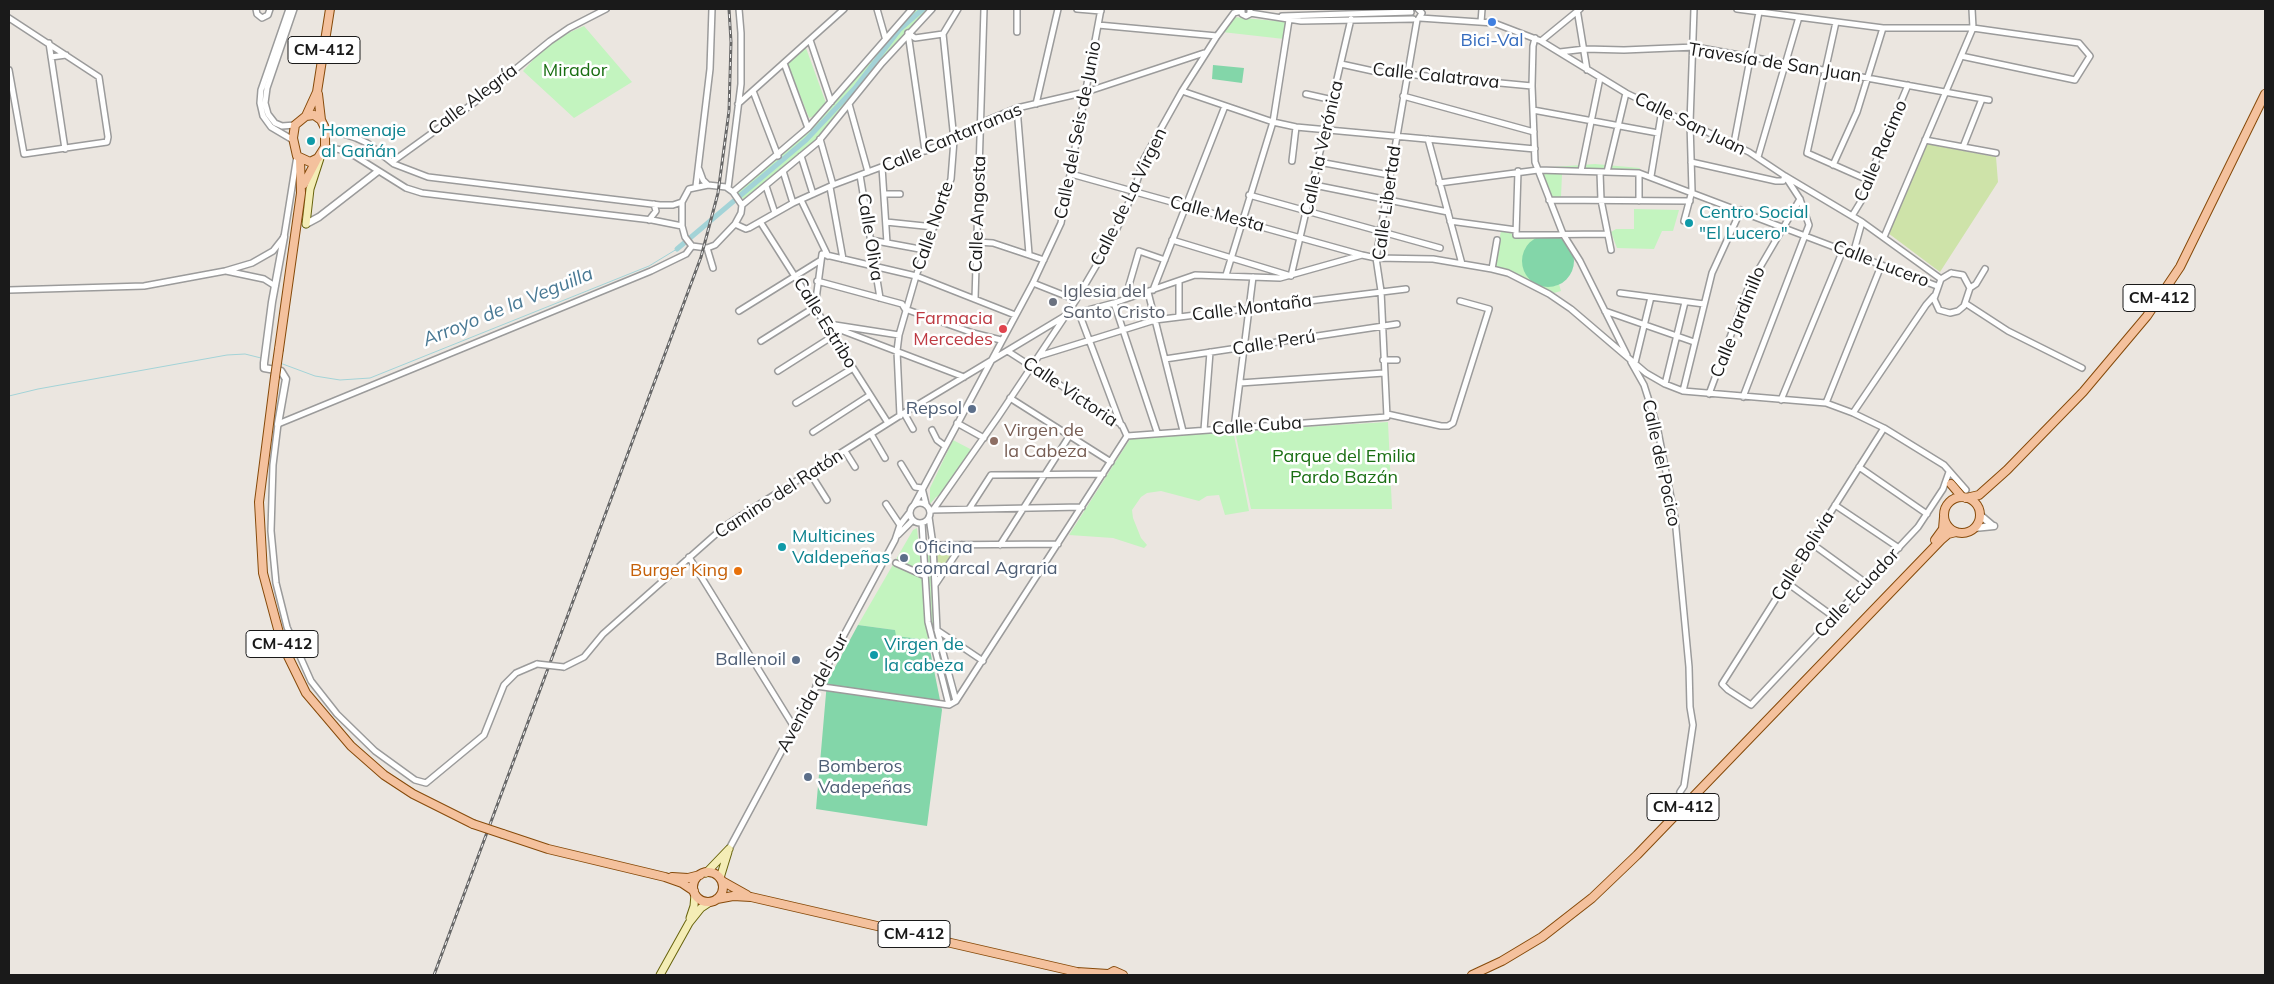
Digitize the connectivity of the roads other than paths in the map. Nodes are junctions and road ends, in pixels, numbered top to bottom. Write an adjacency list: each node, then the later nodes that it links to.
1 (256, 9): 2 (street)
2 (270, 9)
3 (289, 9): 105 (street)
4 (294, 9): 94 (street)
5 (330, 9): 71 (main road, CM-412)
6 (606, 9): 120 (street, Calle Alegría)
7 (712, 9): 125 (street)
8 (739, 9): 82 (street)
9 (844, 9): 47 (street)
10 (877, 9): 45 (street)
11 (912, 9): 45 (street)
12 (932, 9): 42 (street)
13 (958, 9): 43 (street)
14 (984, 9): 98 (street, Calle Angosta)
15 (1017, 9): 41 (street)
16 (1058, 9): 84 (street)
17 (1078, 9): 24 (street)
18 (1419, 9): 34 (street)
19 (1482, 9): 36 (street)
20 (1578, 9): 48 (street); 51 (street)
21 (1694, 9): 50 (street)
22 (1737, 9): 28 (street)
23 (1972, 9): 40 (street)
24 (1101, 10): 38 (street, Calle del Seis de Junio)
25 (1242, 10): 27 (street); 44 (street, Calle de La Virgen)
26 (1412, 10): 29 (street); 34 (street)
27 (1250, 11): 30 (street)
28 (1760, 12): 32 (street); 57 (street)
29 (1338, 15): 30 (street); 33 (street, Calle San Juan); 35 (street)
30 (1269, 16): 35 (street)
31 (9, 18): 49 (street)
32 (1799, 18): 37 (street); 60 (street)
33 (1351, 19): 34 (street, Calle San Juan); 59 (street, Calle la Verónica)
34 (1417, 19): 36 (street, Calle San Juan); 64 (street, Calle Libertad)
35 (1290, 20): 91 (street)
36 (1481, 22): 46 (street, Calle San Juan)
37 (1836, 22): 39 (street); 63 (street)
38 (1098, 25): 44 (street); 72 (street, Calle del Seis de Junio)
39 (1883, 28): 40 (street); 66 (street)
40 (1973, 28): 55 (street); 55 (street)
41 (1017, 32)
42 (908, 33): 43 (street); 83 (street); 112 (street)
43 (943, 34): 106 (street, Calle Norte)
44 (1216, 36): 52 (street, Calle de La Virgen)
45 (885, 37): 81 (street)
46 (1535, 38): 48 (street, Calle San Juan); 68 (street, Calle del Pocico)
47 (810, 40): 58 (street); 81 (street)
48 (1541, 40): 53 (street, Calle San Juan)
49 (48, 43): 54 (street); 56 (street)
50 (1695, 47): 51 (street, Travesía de San Juan); 57 (street, Travesía de San Juan); 92 (street)
51 (1585, 48): 53 (street, Travesía de San Juan); 62 (street)
52 (1205, 52): 70 (street, Calle de La Virgen); 72 (street, Calle Cantarranas)
53 (1560, 52): 62 (street, Calle San Juan)
54 (66, 55): 56 (street); 110 (street)
55 (1961, 56): 73 (street)
56 (50, 57): 110 (street)
57 (1752, 58): 60 (street, Travesía de San Juan); 108 (street)
58 (784, 63): 69 (street); 97 (street)
59 (1342, 64): 64 (street, Calle Calatrava); 79 (street, Calle la Verónica)
60 (1785, 64): 63 (street, Travesía de San Juan); 118 (street)
61 (9, 70): 110 (street)
62 (1587, 70): 65 (street, Calle San Juan)
63 (1825, 70): 66 (street, Travesía de San Juan); 123 (street)
64 (1407, 75): 68 (street, Calle Calatrava); 77 (street, Calle Libertad)
65 (1600, 78): 74 (street, Calle San Juan); 90 (street)
66 (1868, 78): 67 (street, Travesía de San Juan); 123 (street)
67 (1908, 85): 73 (street, Travesía de San Juan); 140 (street, Calle Racimo)
68 (1532, 86): 87 (street, Calle del Pocico)
69 (754, 91): 82 (street); 115 (street)
70 (1182, 91): 85 (street); 148 (street, Calle de La Virgen)
71 (317, 92): 89 (main road, CM-412); 93 (main road, CM-412)
72 (1086, 92): 84 (street, Calle Cantarranas); 135 (street, Calle del Seis de Junio)
73 (1946, 92): 78 (street, Travesía de San Juan); 107 (street)
74 (1626, 93): 88 (street, Calle San Juan); 95 (street)
75 (1306, 94): 79 (street)
76 (2265, 94): 323 (main road, CM-412)
77 (1403, 96): 100 (street); 102 (street, Calle Libertad)
78 (1982, 99): 80 (street, Travesía de San Juan); 109 (street)
79 (1333, 100): 99 (street, Calle la Verónica)
80 (1989, 100)
81 (831, 102): 97 (street)
82 (738, 104): 147 (street)
83 (849, 104): 103 (street); 130 (street)
84 (1036, 104): 86 (street, Calle Cantarranas)
85 (1226, 106): 91 (street); 166 (street)
86 (1017, 108): 98 (street, Calle Cantarranas); 202 (street)
87 (1533, 110): 90 (street); 100 (street, Calle del Pocico)
88 (1662, 110): 92 (street, Calle San Juan); 101 (street)
89 (306, 116): 93 (main road); 94 (main road, CM-412)
90 (1590, 120): 95 (street); 127 (street)
91 (1273, 122): 96 (street); 154 (street)
92 (1690, 123): 108 (street, Calle San Juan); 122 (street)
93 (323, 124): 113 (main road, CM-412); 120 (street)
94 (295, 125): 105 (main road, CM-412)
95 (1617, 126): 101 (street); 133 (street)
96 (1296, 127): 99 (street); 119 (street)
97 (808, 128): 115 (street)
98 (980, 128): 106 (street, Calle Cantarranas); 195 (street, Calle Angosta)
99 (1327, 130): 102 (street); 121 (street, Calle la Verónica)
100 (1534, 132): 111 (street, Calle del Pocico)
101 (1658, 133): 138 (street)
102 (1396, 136): 104 (street); 137 (street, Calle Libertad)
103 (820, 139): 116 (street); 146 (street)
104 (1428, 139): 111 (street); 141 (street)
105 (293, 140): 117 (main road, CM-412)
106 (954, 140): 112 (street, Calle Cantarranas); 182 (street, Calle Norte)
107 (1925, 140): 109 (street); 191 (street)
108 (1734, 143): 118 (street, Calle San Juan)
109 (1964, 147): 114 (street)
110 (65, 149)
111 (1534, 149): 126 (street, Calle del Pocico)
112 (925, 151): 124 (street, Calle Cantarranas)
113 (322, 153): 117 (main road); 128 (street); 150 (main road, CM-412); 179 (main road)
114 (1996, 153)
115 (778, 156): 147 (street)
116 (801, 156): 129 (street); 151 (street)
117 (298, 157): 150 (main road, CM-412); 189 (street)
118 (1758, 157): 139 (street, Calle San Juan)
119 (1292, 161)
120 (392, 162): 164 (street)
121 (1319, 162): 137 (street); 143 (street, Calle la Verónica)
122 (1691, 162): 139 (street); 149 (street)
123 (1833, 165): 140 (street)
124 (882, 167): 130 (street, Calle Cantarranas); 152 (street)
125 (699, 169): 142 (street); 144 (street)
126 (1538, 170): 127 (street, Calle Lucero); 131 (street, Calle Lucero); 158 (street, Calle del Pocico)
127 (1581, 171): 132 (street, Calle Lucero)
128 (377, 172): 172 (street); 179 (street)
129 (783, 172): 145 (street); 163 (street)
130 (868, 172): 136 (street, Calle Cantarranas)
131 (1518, 172): 141 (street, Calle Lucero); 185 (street)
132 (1600, 172): 133 (street, Calle Lucero); 159 (street)
133 (1607, 172): 134 (street, Calle Lucero)
134 (1639, 173): 138 (street, Calle Lucero); 160 (street)
135 (1071, 174): 148 (street, Calle Mesta); 211 (street, Calle del Seis de Junio)
136 (860, 175): 146 (street, Calle Cantarranas); 192 (street, Calle Oliva)
137 (1389, 175): 157 (street, Calle Libertad)
138 (1651, 176): 149 (street, Calle Lucero)
139 (1785, 176): 155 (street); 171 (street, Calle San Juan)
140 (1868, 180): 171 (street, Calle Racimo)
141 (1440, 183): 169 (street)
142 (708, 184): 144 (street); 147 (street)
143 (1314, 185): 157 (street); 168 (street, Calle la Verónica)
144 (696, 186): 162 (street)
145 (766, 186): 165 (street); 170 (street)
146 (832, 186): 151 (street, Calle Cantarranas); 208 (street)
147 (731, 190): 165 (street)
148 (1134, 190): 166 (street, Calle Mesta); 242 (street, Calle de La Virgen)
149 (1692, 191): 161 (street); 167 (street, Calle Lucero)
150 (302, 193): 377 (main road, CM-412, bridge)
151 (813, 194): 156 (street, Calle Cantarranas)
152 (884, 194): 153 (street); 177 (street)
153 (900, 194)
154 (1249, 195): 168 (street); 173 (street)
155 (1800, 199): 183 (street, Calle Jardinillo); 188 (street)
156 (801, 200): 163 (street, Calle Cantarranas); 205 (street)
157 (1385, 200): 169 (street); 184 (street, Calle Libertad)
158 (1550, 200): 159 (street); 186 (street, Calle del Pocico)
159 (1601, 200): 160 (street); 187 (street)
160 (1639, 201): 161 (street)
161 (1690, 201): 175 (street)
162 (682, 202): 164 (street); 181 (street)
163 (793, 203): 170 (street, Calle Cantarranas)
164 (654, 204): 172 (street)
165 (742, 205): 180 (street)
166 (1184, 206): 173 (street, Calle Mesta); 193 (street)
167 (1741, 210): 183 (street, Calle Lucero); 247 (street)
168 (1308, 211): 184 (street); 190 (street, Calle la Verónica)
169 (1448, 212): 174 (street)
170 (775, 214): 176 (street, Calle Cantarranas)
171 (1852, 216): 178 (street, Calle San Juan)
172 (649, 220): 181 (street)
173 (1242, 221): 190 (street, Calle Mesta); 206 (street)
174 (1450, 221): 185 (street); 213 (street)
175 (1684, 221)
176 (761, 222): 180 (street, Calle Cantarranas); 221 (street, Calle Estribo)
177 (886, 222): 182 (street); 196 (street)
178 (1862, 222): 191 (street, Calle San Juan); 203 (street)
179 (306, 224)
180 (735, 224): 198 (street)
181 (682, 226): 197 (street)
182 (934, 227): 199 (street, Calle Norte)
183 (1783, 227): 188 (street, Calle Lucero); 290 (street, Calle Jardinillo)
184 (1379, 232): 207 (street, Calle Libertad); 209 (street)
185 (1516, 232): 186 (street)
186 (1563, 234): 187 (street); 252 (street, Calle del Pocico)
187 (1606, 234): 200 (street)
188 (1805, 235): 201 (street, Calle Lucero); 292 (street)
189 (284, 237): 219 (street); 229 (street)
190 (1301, 237): 204 (street, Calle Mesta); 223 (street, Calle la Verónica)
191 (1884, 237): 225 (street, Calle San Juan)
192 (871, 240): 196 (street); 215 (street, Calle Oliva)
193 (1172, 240): 206 (street); 212 (street)
194 (1497, 240): 217 (street)
195 (977, 242): 202 (street); 240 (street, Calle Angosta)
196 (887, 243): 199 (street)
197 (692, 246): 198 (street); 301 (street)
198 (707, 248): 216 (street)
199 (925, 250): 222 (street, Calle Norte)
200 (1611, 250)
201 (1843, 250): 203 (street, Calle Lucero); 294 (street)
202 (1029, 254): 211 (street)
203 (1853, 254): 214 (street, Calle Lucero)
204 (1362, 255): 207 (street, Calle Mesta); 223 (street)
205 (828, 256): 208 (street); 210 (street)
206 (1230, 258): 220 (street); 223 (street)
207 (1376, 258): 209 (street, Calle Mesta); 235 (street, Calle Libertad)
208 (843, 259): 215 (street)
209 (1433, 259): 213 (street, Calle Mesta)
210 (821, 260): 221 (street); 226 (street)
211 (1044, 260): 228 (street, Calle del Seis de Junio)
212 (1165, 260): 234 (street); 241 (street)
213 (1462, 264): 217 (street, Calle Mesta)
214 (1881, 266): 230 (street, Calle Lucero); 296 (street)
215 (875, 267): 222 (street); 239 (street, Calle Oliva)
216 (713, 268)
217 (1492, 269): 275 (street, Calle Mesta)
218 (1985, 269): 231 (street)
219 (225, 271): 229 (street); 233 (street)
220 (1226, 275): 224 (street); 227 (street)
221 (795, 276): 248 (street, Calle Estribo); 251 (street)
222 (916, 276): 240 (street); 249 (street, Calle Norte)
223 (1291, 276): 224 (street)
224 (1253, 277): 250 (street)
225 (1941, 279): 230 (street); 231 (street)
226 (817, 281): 239 (street); 248 (street)
227 (1179, 281): 234 (street); 256 (street)
228 (1033, 283): 242 (street); 254 (street, Calle del Seis de Junio)
229 (275, 286): 301 (street)
230 (1937, 286): 237 (street)
231 (1970, 288): 246 (street)
232 (1406, 289): 235 (street, Calle Montaña)
233 (9, 290)
234 (1150, 291): 241 (street); 257 (street)
235 (1381, 291): 250 (street, Calle Montaña); 261 (street, Calle Libertad)
236 (1620, 293): 238 (street)
237 (1934, 296): 246 (street); 297 (street)
238 (1651, 297): 244 (street); 260 (street)
239 (880, 298): 249 (street)
240 (975, 299): 254 (street)
241 (1125, 299): 245 (street)
242 (1076, 300): 255 (street, Calle de La Virgen)
243 (1460, 301): 299 (street, Calle Cuba)
244 (1685, 302): 247 (street); 264 (street)
245 (1114, 303): 253 (street); 262 (street)
246 (1965, 303): 283 (street)
247 (1704, 304): 269 (street)
248 (814, 307): 258 (street, Calle Estribo); 267 (street)
249 (905, 309): 263 (street, Calle Norte); 266 (street)
250 (1247, 309): 256 (street, Calle Montaña); 270 (street)
251 (739, 310)
252 (1605, 311): 260 (street); 275 (street, Calle del Pocico)
253 (1080, 313): 255 (street); 268 (street)
254 (1015, 315): 266 (street, Calle del Seis de Junio)
255 (1065, 316): 272 (street, Camino del Ratón); 274 (street, Calle de La Virgen)
256 (1178, 317): 257 (street, Calle Montaña)
257 (1155, 320): 262 (street, Calle Montaña); 276 (street)
258 (825, 323): 263 (street); 265 (street, Calle Estribo); 271 (street)
259 (1396, 324): 261 (street, Calle Perú)
260 (1645, 324): 264 (street); 280 (street)
261 (1383, 326): 270 (street, Calle Perú); 277 (street, Calle Libertad)
262 (1124, 331): 268 (street, Calle Montaña); 311 (street)
263 (899, 335): 271 (street, Calle Norte)
264 (1677, 335): 269 (street); 288 (street)
265 (833, 336): 282 (street, Calle Estribo); 284 (street)
266 (1001, 340): 279 (street, Calle del Seis de Junio)
267 (761, 341)
268 (1091, 341): 274 (street, Calle Montaña); 303 (street)
269 (1694, 342): 289 (street)
270 (1243, 348): 273 (street, Calle Perú); 287 (street)
271 (897, 351): 286 (street); 298 (street, Calle Norte)
272 (1009, 352): 279 (street, Camino del Ratón); 281 (street, Calle Victoria)
273 (1210, 352): 276 (street, Calle Perú); 308 (street)
274 (1038, 356): 281 (street, Calle de La Virgen)
275 (1628, 357): 280 (street); 374 (street, Calle del Pocico)
276 (1165, 359): 309 (street)
277 (1383, 360): 278 (street); 285 (street, Calle Libertad)
278 (1397, 360)
279 (989, 361): 286 (street, Camino del Ratón); 302 (street, Calle del Seis de Junio)
280 (1635, 364): 288 (street)
281 (1032, 366): 293 (street, Calle de La Virgen); 303 (street, Calle Victoria)
282 (853, 368): 291 (street, Calle Estribo); 295 (street)
283 (2082, 368)
284 (778, 371)
285 (1384, 373): 287 (street); 299 (street, Calle Libertad)
286 (964, 377): 298 (street, Camino del Ratón)
287 (1240, 383): 304 (street)
288 (1665, 384): 289 (street)
289 (1683, 390): 290 (street)
290 (1709, 394): 292 (street)
291 (870, 396): 300 (street, Calle Estribo); 310 (street)
292 (1743, 397): 294 (street)
293 (1010, 398): 313 (street); 315 (street, Calle de La Virgen)
294 (1781, 400): 296 (street)
295 (796, 403)
296 (1826, 403): 297 (street)
297 (1853, 413): 305 (street)
298 (902, 415): 300 (street, Camino del Ratón); 306 (street)
299 (1387, 416): 304 (street, Calle Cuba)
300 (888, 423): 312 (street, Camino del Ratón)
301 (278, 424): 359 (street, Camino del Ratón, bridge)
302 (957, 424): 315 (street); 316 (street, Calle del Seis de Junio)
303 (1122, 426): 314 (street, Calle Victoria)
304 (1234, 428): 308 (street, Calle Cuba)
305 (1884, 428): 322 (street, Calle Bolivia); 324 (street)
306 (913, 429)
307 (932, 430): 316 (street)
308 (1204, 430): 309 (street, Calle Cuba)
309 (1183, 431): 311 (street, Calle Cuba)
310 (813, 432)
311 (1157, 432): 314 (street, Calle Cuba)
312 (871, 434): 317 (street, Camino del Ratón); 318 (street)
313 (1070, 435): 319 (street); 327 (street)
314 (1127, 436): 319 (street)
315 (984, 438): 340 (street, Calle de La Virgen)
316 (945, 446): 329 (street, Calle del Seis de Junio)
317 (845, 451): 321 (street); 325 (street, Camino del Ratón)
318 (885, 458)
319 (1112, 462): 326 (street)
320 (901, 464): 329 (street)
321 (855, 467)
322 (1859, 467): 336 (street, Calle Bolivia); 343 (street)
323 (2007, 470): 330 (main road, CM-412); 342 (main road, CM-412)
324 (1949, 472): 328 (street); 330 (street); 343 (street, Calle Ecuador)
325 (810, 473): 331 (street); 359 (street, Camino del Ratón)
326 (1103, 474): 327 (street); 337 (street)
327 (1046, 475): 338 (street); 339 (street)
328 (1951, 484): 330 (main road); 332 (main road)
329 (922, 488): 334 (street); 335 (street, Calle del Seis de Junio)
330 (1965, 495): 332 (main road, CM-412); 342 (main road)
331 (827, 500)
332 (1952, 500): 345 (main road, CM-412)
333 (886, 504): 348 (street)
334 (926, 504): 335 (street); 340 (street)
335 (914, 505): 341 (street)
336 (1835, 505): 353 (street, Calle Bolivia); 358 (street)
337 (1082, 507): 338 (street); 352 (street)
338 (1024, 508): 339 (street); 356 (street)
339 (969, 509): 340 (street)
340 (931, 510): 344 (street)
341 (910, 512): 346 (street); 348 (street, Avenida del Sur)
342 (1979, 512): 349 (main road, CM-412); 349 (street)
343 (1927, 514): 358 (street, Calle Ecuador)
344 (929, 517): 347 (street); 354 (street)
345 (1944, 517): 350 (main road); 365 (main road, CM-412)
346 (913, 520): 347 (street); 351 (street, Avenida del Sur)
347 (922, 523): 357 (street)
348 (900, 525): 351 (street, Avenida del Sur)
349 (1974, 528): 350 (main road, CM-412)
350 (1956, 532): 365 (main road, CM-412)
351 (896, 537): 369 (street, Avenida del Sur)
352 (1058, 544): 356 (street); 368 (street)
353 (1811, 544): 362 (street, Calle Bolivia); 363 (street)
354 (933, 545): 355 (street); 357 (street); 364 (street)
355 (962, 545): 356 (street); 364 (street)
356 (1000, 545)
357 (924, 546): 361 (street)
358 (1899, 548): 363 (street, Calle Ecuador)
359 (689, 556): 373 (street)
360 (896, 563): 361 (street)
361 (925, 576): 371 (street)
362 (1786, 582): 366 (street); 372 (street, Calle Bolivia)
363 (1866, 583): 366 (street, Calle Ecuador)
364 (935, 586): 367 (street)
365 (1872, 611): 388 (main road, CM-412)
366 (1834, 617): 372 (street, Calle Ecuador)
367 (937, 630): 368 (street); 370 (street)
368 (983, 661): 370 (street)
369 (816, 686): 371 (street); 373 (street, Avenida del Sur)
370 (956, 700): 371 (street)
371 (949, 705)
372 (1751, 705)
373 (794, 727): 375 (street, Avenida del Sur)
374 (1680, 792)
375 (729, 849): 376 (main road, Avenida del Sur); 378 (main road, Avenida del Sur)
376 (703, 874): 377 (main road, CM-412); 378 (main road, CM-412); 379 (main road)
377 (665, 877): 379 (main road, CM-412)
378 (721, 879): 380 (main road, CM-412); 381 (main road)
379 (695, 892): 381 (main road, CM-412); 382 (main road)
380 (751, 897): 381 (main road, CM-412); 383 (main road, CM-412)
381 (714, 900): 382 (main road)
382 (689, 923): 385 (main road)
383 (1077, 972): 384 (main road, CM-412); 386 (main road, CM-412)
384 (1108, 974): 387 (main road, CM-412)
385 (660, 975)
386 (1085, 975)
387 (1123, 975)
388 (1472, 975)

